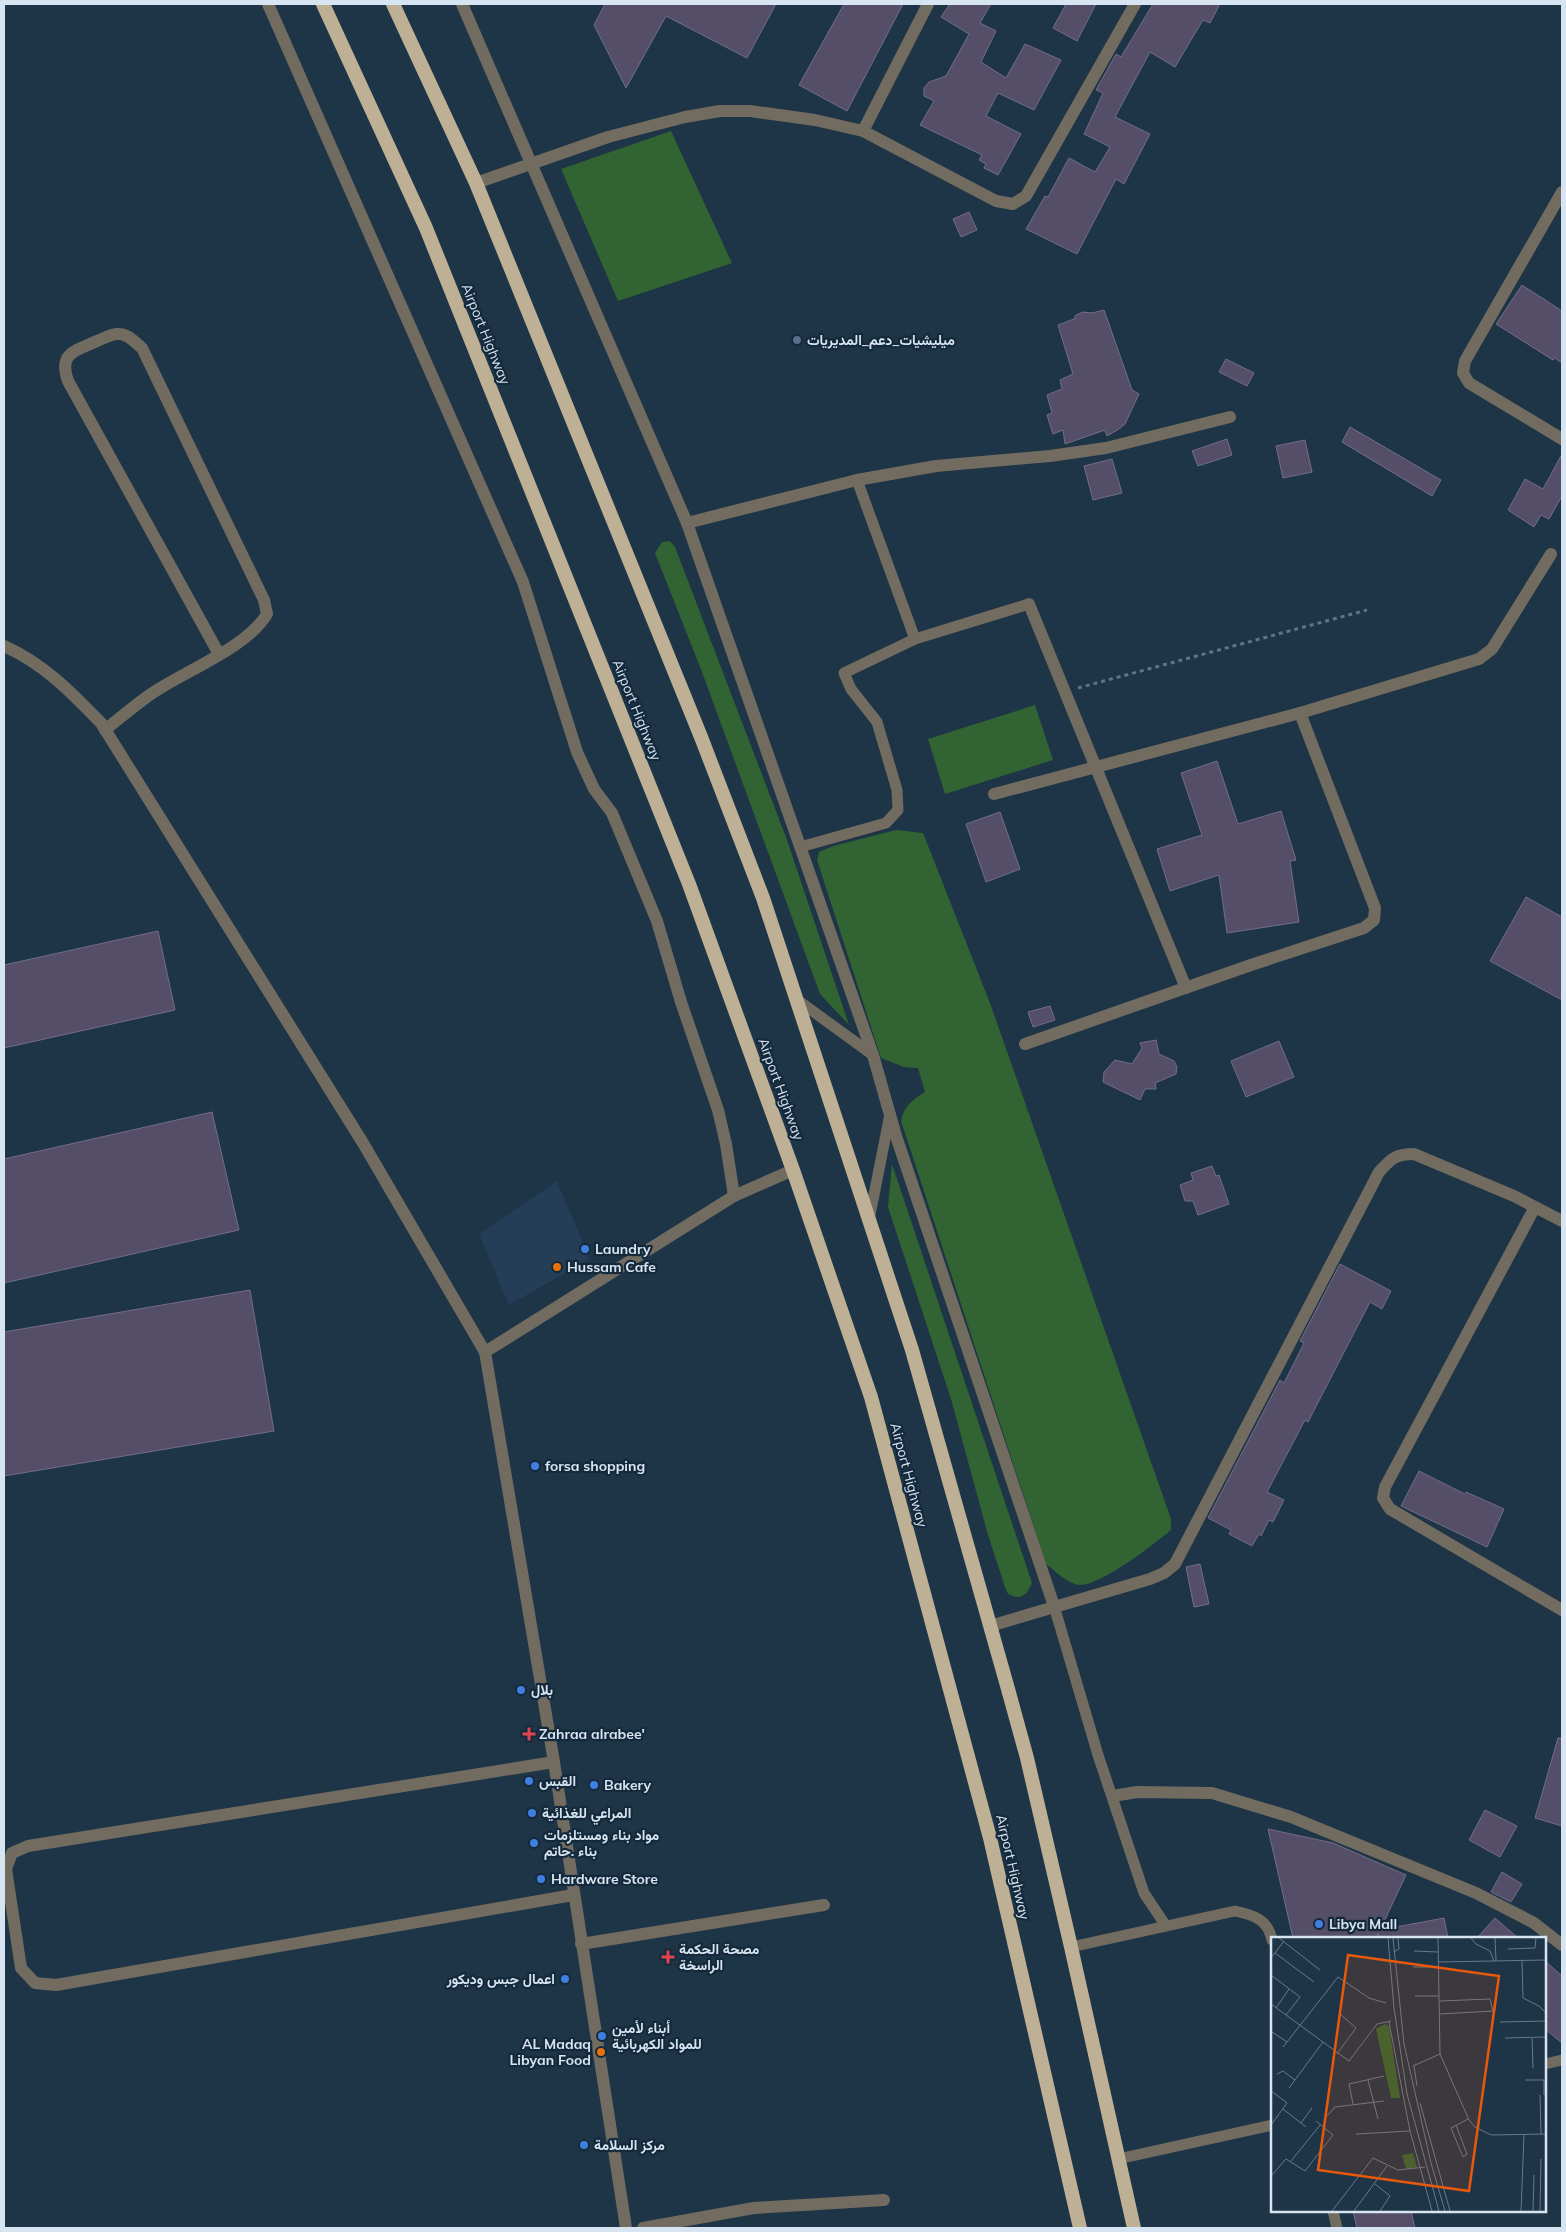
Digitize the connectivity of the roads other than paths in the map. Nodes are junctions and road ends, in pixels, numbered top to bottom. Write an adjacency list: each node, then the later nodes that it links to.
1 (268, 4): 31 (street)
2 (323, 4): 30 (highway, Airport Highway)
3 (393, 4): 9 (highway)
4 (462, 4): 8 (street)
5 (928, 4): 7 (street)
6 (1134, 4): 7 (street)
7 (863, 131): 8 (street)
8 (532, 163): 9 (street); 14 (street)
9 (476, 183): 26 (highway)
10 (1562, 192): 12 (street)
11 (1230, 417): 13 (street)
12 (1562, 439)
13 (857, 480): 14 (street); 17 (lane)
14 (686, 523): 24 (street)
15 (1551, 554): 20 (street)
16 (1029, 604): 17 (lane); 22 (street)
17 (915, 639): 24 (lane)
18 (4, 646): 21 (street)
19 (219, 654): 19 (street); 21 (street)
20 (1300, 713): 22 (street); 25 (street)
21 (105, 730): 35 (street)
22 (1097, 767): 23 (street); 25 (street)
23 (994, 794)
24 (800, 847): 28 (street)
25 (1186, 988): 27 (street)
26 (796, 999): 28 (lane); 33 (highway)
27 (1025, 1044)
28 (874, 1055): 29 (street)
29 (890, 1114): 33 (lane); 36 (street)
30 (793, 1170): 31 (street); 56 (highway, Airport Highway)
31 (734, 1196): 35 (street)
32 (1535, 1207): 34 (street); 36 (street); 37 (street)
33 (869, 1220): 38 (highway)
34 (1562, 1221)
35 (485, 1352): 39 (street)
36 (1054, 1606): 38 (street); 40 (lane)
37 (1562, 1610)
38 (990, 1626): 47 (highway)
39 (554, 1762): 41 (street); 41 (street)
40 (1113, 1796): 43 (lane); 46 (street)
41 (574, 1895): 45 (street)
42 (824, 1905): 45 (street)
43 (1166, 1926): 44 (lane); 47 (lane)
44 (1272, 1937)
45 (581, 1944): 54 (street)
46 (1562, 1944)
47 (1071, 1947): 51 (highway)
48 (1562, 2060): 49 (lane)
49 (1546, 2064)
50 (1271, 2124): 51 (lane)
51 (1118, 2159): 57 (highway)
52 (884, 2200): 55 (street)
53 (1333, 2212): 58 (lane)
54 (626, 2228)
55 (642, 2228)
56 (1080, 2228)
57 (1134, 2228)
58 (1337, 2228)

